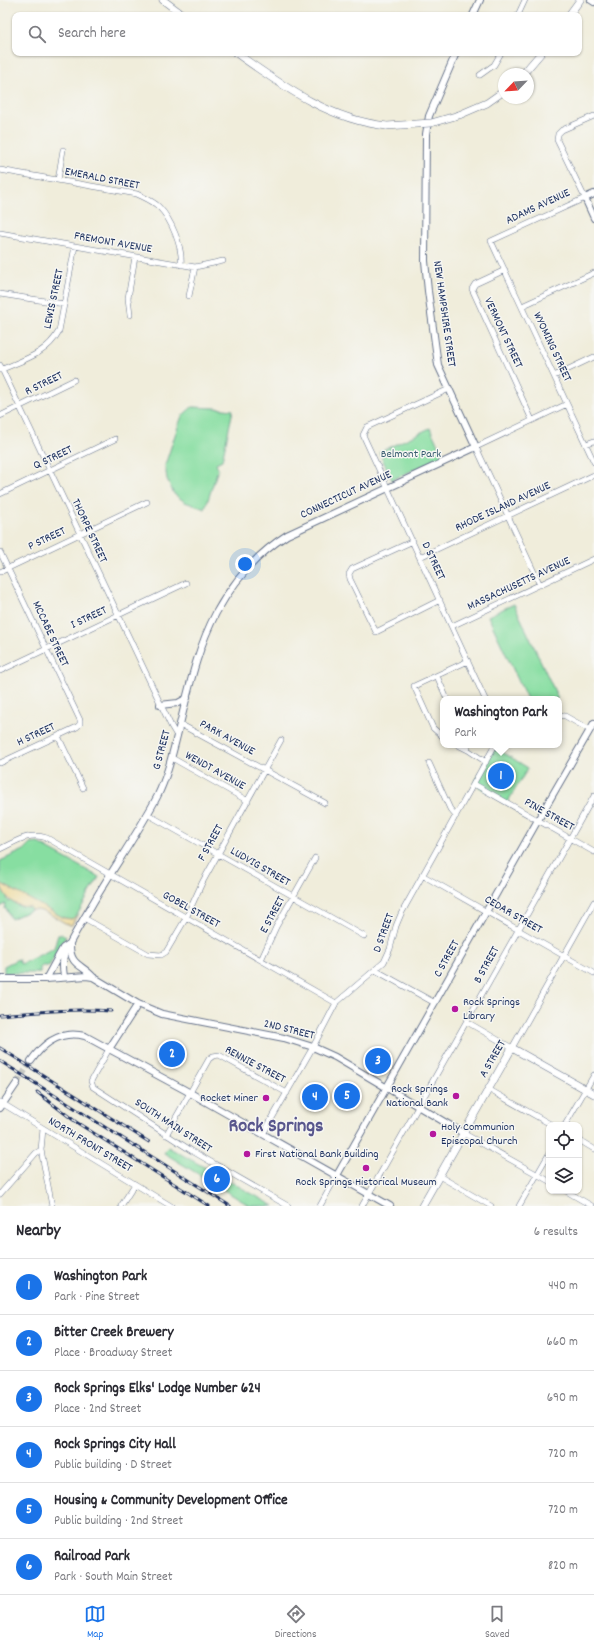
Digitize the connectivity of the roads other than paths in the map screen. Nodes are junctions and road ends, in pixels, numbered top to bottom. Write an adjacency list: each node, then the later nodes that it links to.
1 (163, 0): 7 (main road)
2 (480, 0): 8 (street)
3 (525, 0): 9 (street)
4 (580, 0): 10 (main road)
5 (591, 0): 6 (street)
6 (594, 2)
7 (179, 12)
8 (474, 12)
9 (519, 12)
10 (571, 12)
11 (241, 56): 17 (main road, bridge)
12 (455, 56): 43 (street, NEW HAMPSHIRE STREET)
13 (499, 56): 16 (street)
14 (539, 56): 15 (main road)
15 (528, 68)
16 (480, 75)
17 (498, 95)
18 (594, 116): 23 (street)
19 (63, 150): 21 (street)
20 (0, 170): 21 (street, EMERALD STREET)
21 (58, 180): 30 (street, EMERALD STREET)
22 (594, 194): 23 (street, ADAMS AVENUE)
23 (585, 198): 24 (street); 26 (street, ADAMS AVENUE)
24 (594, 218)
25 (0, 233): 27 (street, FREMONT AVENUE)
26 (491, 241): 32 (street, WYOMING STREET)
27 (75, 246): 28 (street, FREMONT AVENUE); 36 (street, LEWIS STREET)
28 (135, 257): 30 (street, FREMONT AVENUE); 38 (street)
29 (223, 261): 31 (street, FREMONT AVENUE)
30 (181, 264): 31 (street, FREMONT AVENUE)
31 (195, 267): 35 (street)
32 (505, 270): 37 (street, WYOMING STREET); 47 (street, VERMONT STREET)
33 (594, 273): 37 (street)
34 (0, 294): 36 (street)
35 (189, 296)
36 (64, 304): 40 (street, LEWIS STREET)
37 (522, 306): 41 (street, WYOMING STREET)
38 (130, 315)
39 (594, 357): 41 (street)
40 (1, 368): 45 (street, THORPE STREET)
41 (554, 376): 44 (street, WYOMING STREET)
42 (74, 380): 45 (street, R STREET)
43 (449, 389): 51 (street, NEW HAMPSHIRE STREET); 55 (street, D STREET)
44 (567, 404): 47 (street, CONNECTICUT AVENUE); 50 (street, WYOMING STREET)
45 (20, 406): 46 (street, R STREET); 53 (street, THORPE STREET)
46 (0, 416)
47 (532, 420): 51 (street, CONNECTICUT AVENUE)
48 (115, 439): 53 (street, Q STREET)
49 (594, 441): 50 (street)
50 (586, 444): 52 (street, WYOMING STREET)
51 (476, 446): 55 (street, CONNECTICUT AVENUE); 58 (street, NEW HAMPSHIRE STREET)
52 (594, 462)
53 (49, 471): 56 (street, Q STREET); 59 (street, THORPE STREET)
54 (594, 475): 58 (street, RHODE ISLAND AVENUE)
55 (388, 488): 60 (street, CONNECTICUT AVENUE); 61 (street, D STREET)
56 (0, 494)
57 (146, 502): 59 (street, P STREET)
58 (508, 516): 63 (street, RHODE ISLAND AVENUE); 68 (street, NEW HAMPSHIRE STREET)
59 (79, 535): 65 (street, P STREET); 70 (street, THORPE STREET)
60 (287, 535): 78 (street, G STREET)
61 (412, 541): 63 (street, D STREET); 69 (street)
62 (0, 552): 65 (street, MCCABE STREET)
63 (420, 556): 69 (street, D STREET)
64 (594, 560): 68 (street, MASSACHUSETTS AVENUE)
65 (8, 568): 66 (street, P STREET); 72 (street, MCCABE STREET)
66 (0, 572)
67 (186, 582): 70 (street, I STREET)
68 (540, 585): 71 (street, MASSACHUSETTS AVENUE)
69 (440, 600): 71 (street, D STREET)
70 (118, 615): 72 (street, I STREET); 79 (street, THORPE STREET)
71 (452, 626): 73 (street, D STREET)
72 (46, 649): 74 (street, I STREET); 82 (street, MCCABE STREET)
73 (468, 661): 75 (street); 77 (street, D STREET)
74 (0, 671)
75 (437, 676): 76 (street); 85 (street)
76 (446, 696)
77 (484, 696)
78 (187, 698): 79 (street); 83 (street, G STREET)
79 (160, 705): 87 (street, THORPE STREET)
80 (562, 716): 84 (street)
81 (594, 723): 84 (street, C STREET)
82 (80, 724): 86 (street, H STREET)
83 (180, 724): 87 (street, G STREET); 95 (street, PARK AVENUE)
84 (590, 730): 103 (street, C STREET)
85 (440, 734)
86 (58, 736): 93 (street, H STREET); 97 (street)
87 (177, 736): 91 (street, G STREET)
88 (281, 740): 95 (street, F STREET)
89 (468, 748): 92 (street)
90 (493, 748): 92 (street, D STREET)
91 (172, 758): 99 (street, WENDT AVENUE); 101 (street, G STREET)
92 (486, 762): 96 (street, D STREET)
93 (0, 763)
94 (428, 763): 102 (street)
95 (265, 771): 99 (street, F STREET); 100 (street, PARK AVENUE)
96 (474, 784): 102 (street, D STREET); 103 (street, PINE STREET)
97 (83, 788)
98 (594, 796): 104 (street, B STREET)
99 (248, 801): 107 (street, F STREET)
100 (325, 803)
101 (147, 814): 107 (street, LUDVIG STREET); 109 (street, G STREET)
102 (456, 816): 110 (street, D STREET)
103 (538, 820): 104 (street, PINE STREET); 113 (street, C STREET)
104 (570, 838): 106 (street, PINE STREET); 116 (street, B STREET)
105 (0, 849): 109 (street, GOBEL STREET)
106 (594, 852)
107 (218, 854): 111 (street, LUDVIG STREET); 115 (street, F STREET)
108 (315, 858): 111 (street, E STREET)
109 (109, 875): 114 (street, G STREET); 115 (street, GOBEL STREET)
110 (422, 875): 113 (street, CEDAR STREET); 121 (street, D STREET)
111 (293, 897): 117 (street, LUDVIG STREET); 120 (street, E STREET)
112 (594, 902): 119 (street, A STREET)
113 (487, 911): 116 (street, CEDAR STREET); 129 (street, C STREET)
114 (84, 918): 115 (street, F STREET); 118 (street, G STREET)
115 (186, 918): 120 (street, GOBEL STREET)
116 (518, 929): 119 (street, CEDAR STREET); 130 (street, B STREET)
117 (364, 936)
118 (70, 944): 123 (street, G STREET); 124 (street); 126 (street)
119 (564, 955): 122 (street, CEDAR STREET); 133 (street, A STREET)
120 (262, 960): 127 (street, GOBEL STREET)
121 (376, 970): 127 (street, D STREET); 129 (street)
122 (594, 973)
123 (64, 977): 124 (street, 2ND STREET); 126 (street, 2ND STREET)
124 (93, 977): 128 (street, 2ND STREET)
125 (0, 979): 126 (street, 2ND STREET)
126 (46, 980)
127 (336, 1003): 131 (street, D STREET)
128 (138, 1004): 131 (street, 2ND STREET); 132 (street)
129 (435, 1004): 137 (street, C STREET)
130 (467, 1022): 133 (street); 144 (street, B STREET)
131 (313, 1046): 137 (street, 2ND STREET); 141 (street, D STREET)
132 (109, 1048): 134 (street); 140 (street); 150 (street, SOUTH MAIN STREET)
133 (512, 1048): 138 (main road, A STREET); 139 (main road)
134 (32, 1061)
135 (594, 1075): 139 (street)
136 (17, 1083): 143 (street)
137 (386, 1088): 144 (street, 2ND STREET); 157 (street, C STREET)
138 (488, 1089): 145 (street); 148 (main road, A STREET)
139 (586, 1089): 142 (main road); 146 (street)
140 (189, 1092): 141 (street, RENNIE STREET); 149 (street); 150 (street)
141 (287, 1093): 149 (street, D STREET)
142 (594, 1094)
143 (1, 1104): 147 (street, NORTH FRONT STREET)
144 (419, 1106): 148 (street, 2ND STREET); 161 (street, B STREET)
145 (547, 1122)
146 (567, 1122)
147 (43, 1129): 153 (street); 159 (street, NORTH FRONT STREET)
148 (464, 1133): 155 (street, 2ND STREET); 156 (main road, A STREET)
149 (263, 1134): 157 (street)
150 (166, 1135): 166 (street, SOUTH MAIN STREET)
151 (582, 1142): 152 (street)
152 (594, 1148)
153 (42, 1150): 160 (street); 163 (street)
154 (547, 1158): 155 (street)
155 (537, 1174): 158 (street, 2ND STREET); 172 (street)
156 (439, 1176): 170 (main road, A STREET); 171 (street)
157 (336, 1177): 161 (street); 167 (street, C STREET)
158 (546, 1179)
159 (135, 1184): 164 (street); 165 (street, NORTH FRONT STREET)
160 (0, 1194)
161 (369, 1194): 168 (street, B STREET); 169 (street)
162 (571, 1194): 173 (street)
163 (52, 1206)
164 (121, 1206)
165 (171, 1206)
166 (288, 1206)
167 (320, 1206)
168 (362, 1206)
169 (390, 1206)
170 (422, 1206)
171 (491, 1206)
172 (519, 1206)
173 (592, 1206)

